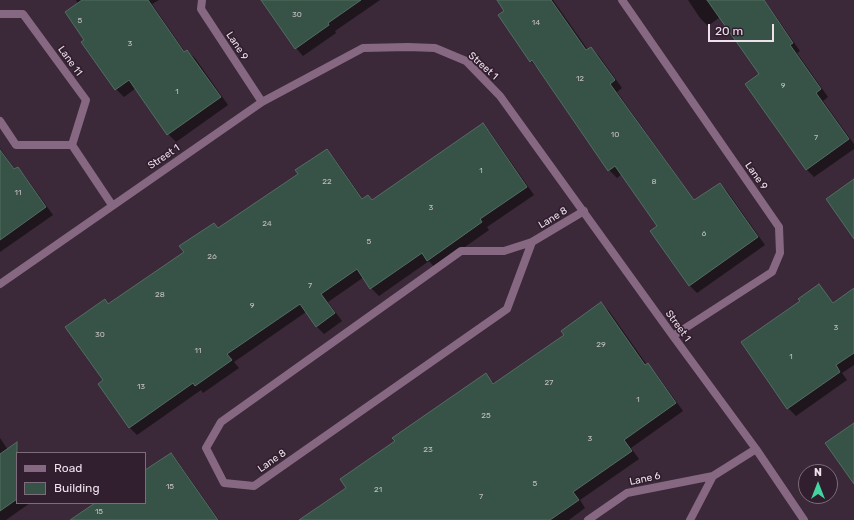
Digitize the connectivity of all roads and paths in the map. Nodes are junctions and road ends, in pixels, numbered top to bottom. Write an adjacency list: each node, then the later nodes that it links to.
1 (202, 0): 4 (street, Lane 9)
2 (622, 0): 11 (street, Lane 9)
3 (0, 14): 6 (street, Lane 11)
4 (262, 102): 7 (street, Street 1); 8 (street, Street 1)
5 (0, 121): 6 (street)
6 (72, 145): 7 (street)
7 (112, 205): 10 (street, Street 1)
8 (584, 211): 9 (street, Lane 8); 11 (street, Street 1)
9 (532, 242): 9 (street, Lane 8)
10 (0, 284)
11 (673, 336): 12 (street, Street 1)
12 (756, 448): 13 (street, Lane 6); 16 (street, Street 1)
13 (712, 476): 14 (street, Lane 6); 15 (street)
14 (588, 520)
15 (690, 520)
16 (804, 520)

